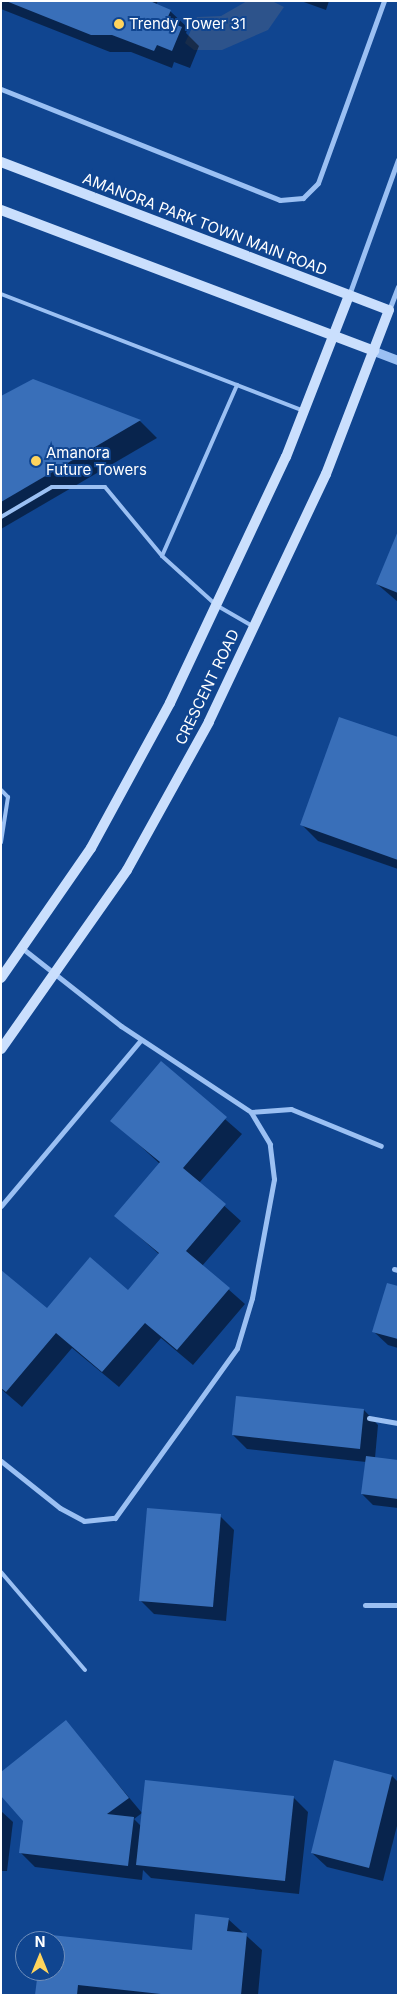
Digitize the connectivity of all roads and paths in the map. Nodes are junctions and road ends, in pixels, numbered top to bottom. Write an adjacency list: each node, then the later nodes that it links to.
1 (384, 1): 2 (street)
2 (1, 89)
3 (398, 160): 8 (street)
4 (1, 162): 8 (main road, AMANORA PARK TOWN MAIN ROAD)
5 (1, 210): 10 (main road)
6 (398, 287): 9 (street)
7 (1, 294): 13 (lane)
8 (349, 295): 9 (main road, AMANORA PARK TOWN MAIN ROAD); 10 (main road, CRESCENT ROAD)
9 (393, 312): 11 (main road, CRESCENT ROAD)
10 (333, 335): 11 (main road); 14 (main road, CRESCENT ROAD)
11 (374, 351): 12 (street); 18 (main road, CRESCENT ROAD)
12 (398, 360)
13 (237, 386): 14 (lane); 16 (lane)
14 (304, 411): 17 (main road, CRESCENT ROAD)
15 (1, 516): 16 (lane)
16 (162, 556): 17 (lane)
17 (216, 606): 18 (lane); 21 (main road, CRESCENT ROAD)
18 (254, 627): 22 (main road, CRESCENT ROAD)
19 (1, 790): 20 (lane)
20 (1, 842)
21 (22, 948): 22 (street); 23 (main road, CRESCENT ROAD)
22 (57, 974): 24 (street); 25 (main road, CRESCENT ROAD)
23 (1, 978)
24 (141, 1040): 26 (street); 28 (street)
25 (1, 1050)
26 (251, 1112): 27 (street); 31 (street)
27 (381, 1146)
28 (1, 1206)
29 (369, 1418): 30 (street)
30 (398, 1423)
31 (1, 1461)
32 (1, 1572): 35 (lane)
33 (365, 1605): 34 (street)
34 (398, 1605)
35 (84, 1670)

